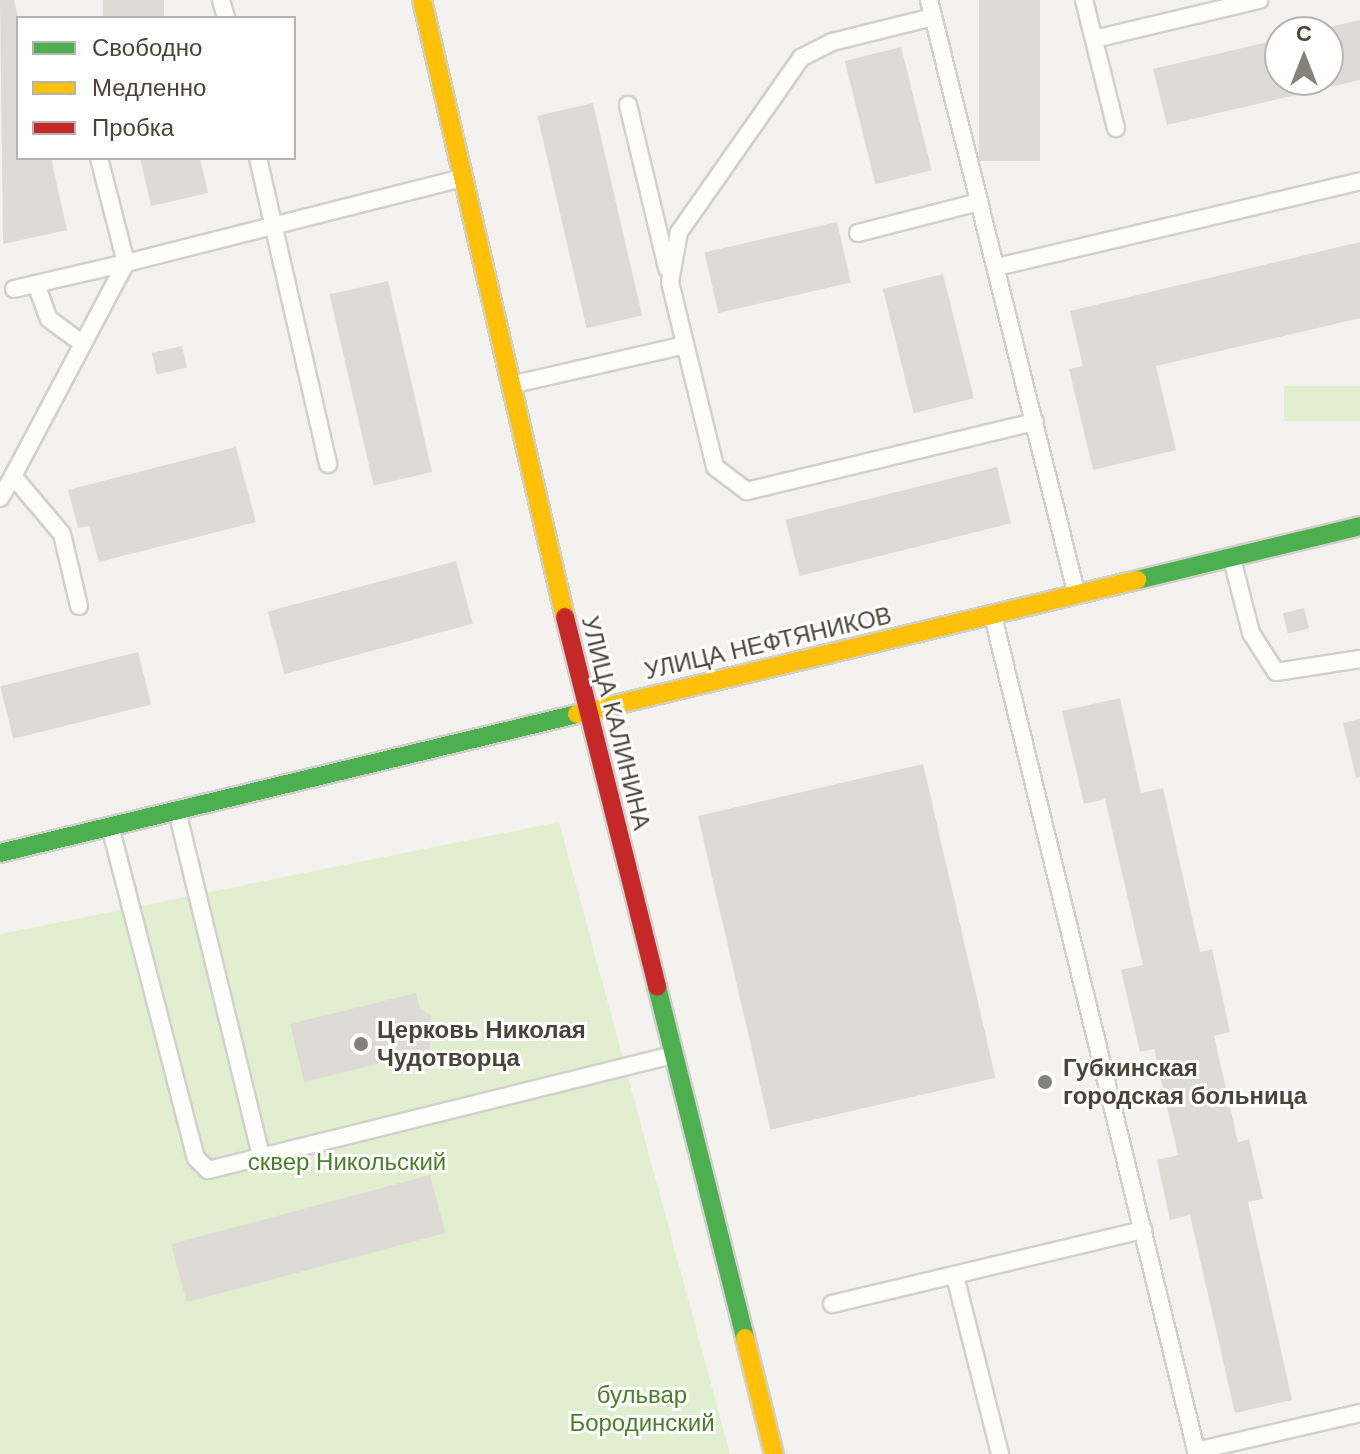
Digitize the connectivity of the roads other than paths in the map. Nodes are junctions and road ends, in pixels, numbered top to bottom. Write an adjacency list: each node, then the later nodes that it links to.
1 (422, 0): 10 (street, УЛИЦА КАЛИНИНА)
2 (1084, 0): 5 (lane)
3 (1258, 0): 5 (lane)
4 (931, 8): 12 (lane); 17 (lane)
5 (1094, 39): 7 (lane)
6 (628, 105): 17 (lane)
7 (1116, 128)
8 (100, 160): 15 (lane)
9 (258, 160): 13 (lane)
10 (464, 177): 13 (lane); 22 (street, УЛИЦА КАЛИНИНА)
11 (1360, 181): 16 (lane)
12 (979, 202): 14 (lane); 16 (lane)
13 (273, 225): 15 (lane); 24 (lane)
14 (858, 233)
15 (126, 263): 18 (lane); 20 (lane)
16 (997, 267): 23 (lane)
17 (670, 282): 21 (lane)
18 (36, 284): 19 (lane); 20 (lane)
19 (14, 289)
20 (83, 344): 25 (lane)
21 (685, 345): 22 (lane); 23 (lane)
22 (511, 385): 33 (street, УЛИЦА КАЛИНИНА)
23 (1035, 422): 29 (lane)
24 (328, 464)
25 (13, 476): 26 (lane); 30 (lane)
26 (0, 498)
27 (1360, 526): 28 (street, УЛИЦА НЕФТЯНИКОВ)
28 (1231, 557): 29 (street, УЛИЦА НЕФТЯНИКОВ); 32 (lane)
29 (1076, 594): 31 (street, УЛИЦА НЕФТЯНИКОВ)
30 (79, 606)
31 (992, 614): 33 (street, УЛИЦА НЕФТЯНИКОВ); 39 (lane)
32 (1360, 659)
33 (588, 710): 34 (street, УЛИЦА НЕФТЯНИКОВ); 37 (street, УЛИЦА КАЛИНИНА)
34 (177, 810): 35 (street, УЛИЦА НЕФТЯНИКОВ); 38 (lane)
35 (110, 827): 36 (street, УЛИЦА НЕФТЯНИКОВ); 38 (lane)
36 (0, 853)
37 (675, 1055): 38 (lane); 44 (street, УЛИЦА КАЛИНИНА)
38 (262, 1159)
39 (1143, 1230): 40 (lane); 43 (lane)
40 (955, 1276): 41 (lane); 45 (lane)
41 (832, 1304)
42 (1360, 1413): 43 (lane)
43 (1197, 1452)
44 (774, 1454)
45 (1000, 1454)

